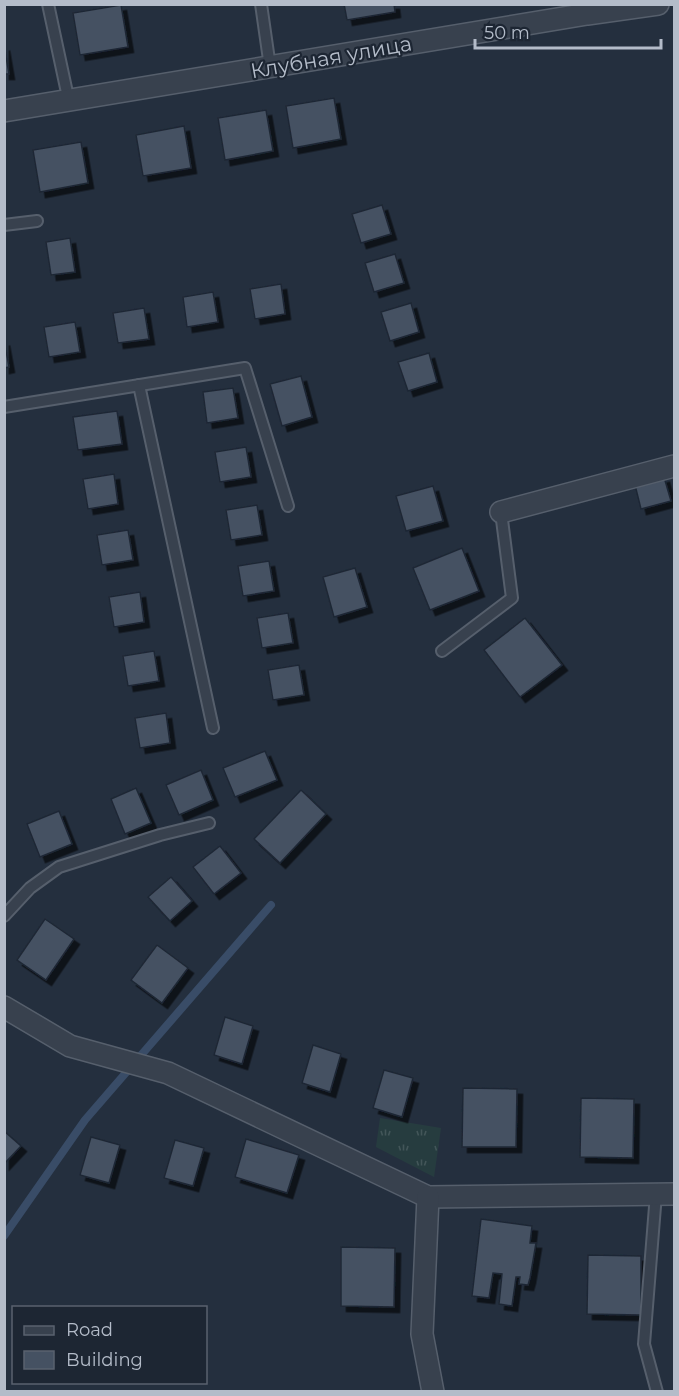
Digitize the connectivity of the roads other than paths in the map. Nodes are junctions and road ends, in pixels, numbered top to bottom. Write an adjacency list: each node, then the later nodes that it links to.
1 (48, 4): 6 (lane)
2 (261, 4): 5 (lane)
3 (658, 4): 4 (street, Клубная улица)
4 (586, 9): 5 (street, Клубная улица)
5 (270, 67): 6 (street, Клубная улица)
6 (69, 102): 7 (street, Клубная улица)
7 (4, 111)
8 (37, 221): 9 (lane)
9 (4, 225)
10 (139, 385): 11 (lane); 13 (lane); 16 (lane)
11 (4, 407)
12 (675, 466): 14 (street)
13 (288, 507)
14 (501, 512): 15 (lane)
15 (442, 651)
16 (213, 728)
17 (209, 823): 18 (lane)
18 (4, 916)
19 (4, 1007): 21 (street)
20 (665, 1194): 21 (street); 23 (lane)
21 (428, 1197): 22 (street)
22 (433, 1392)
23 (657, 1392)

